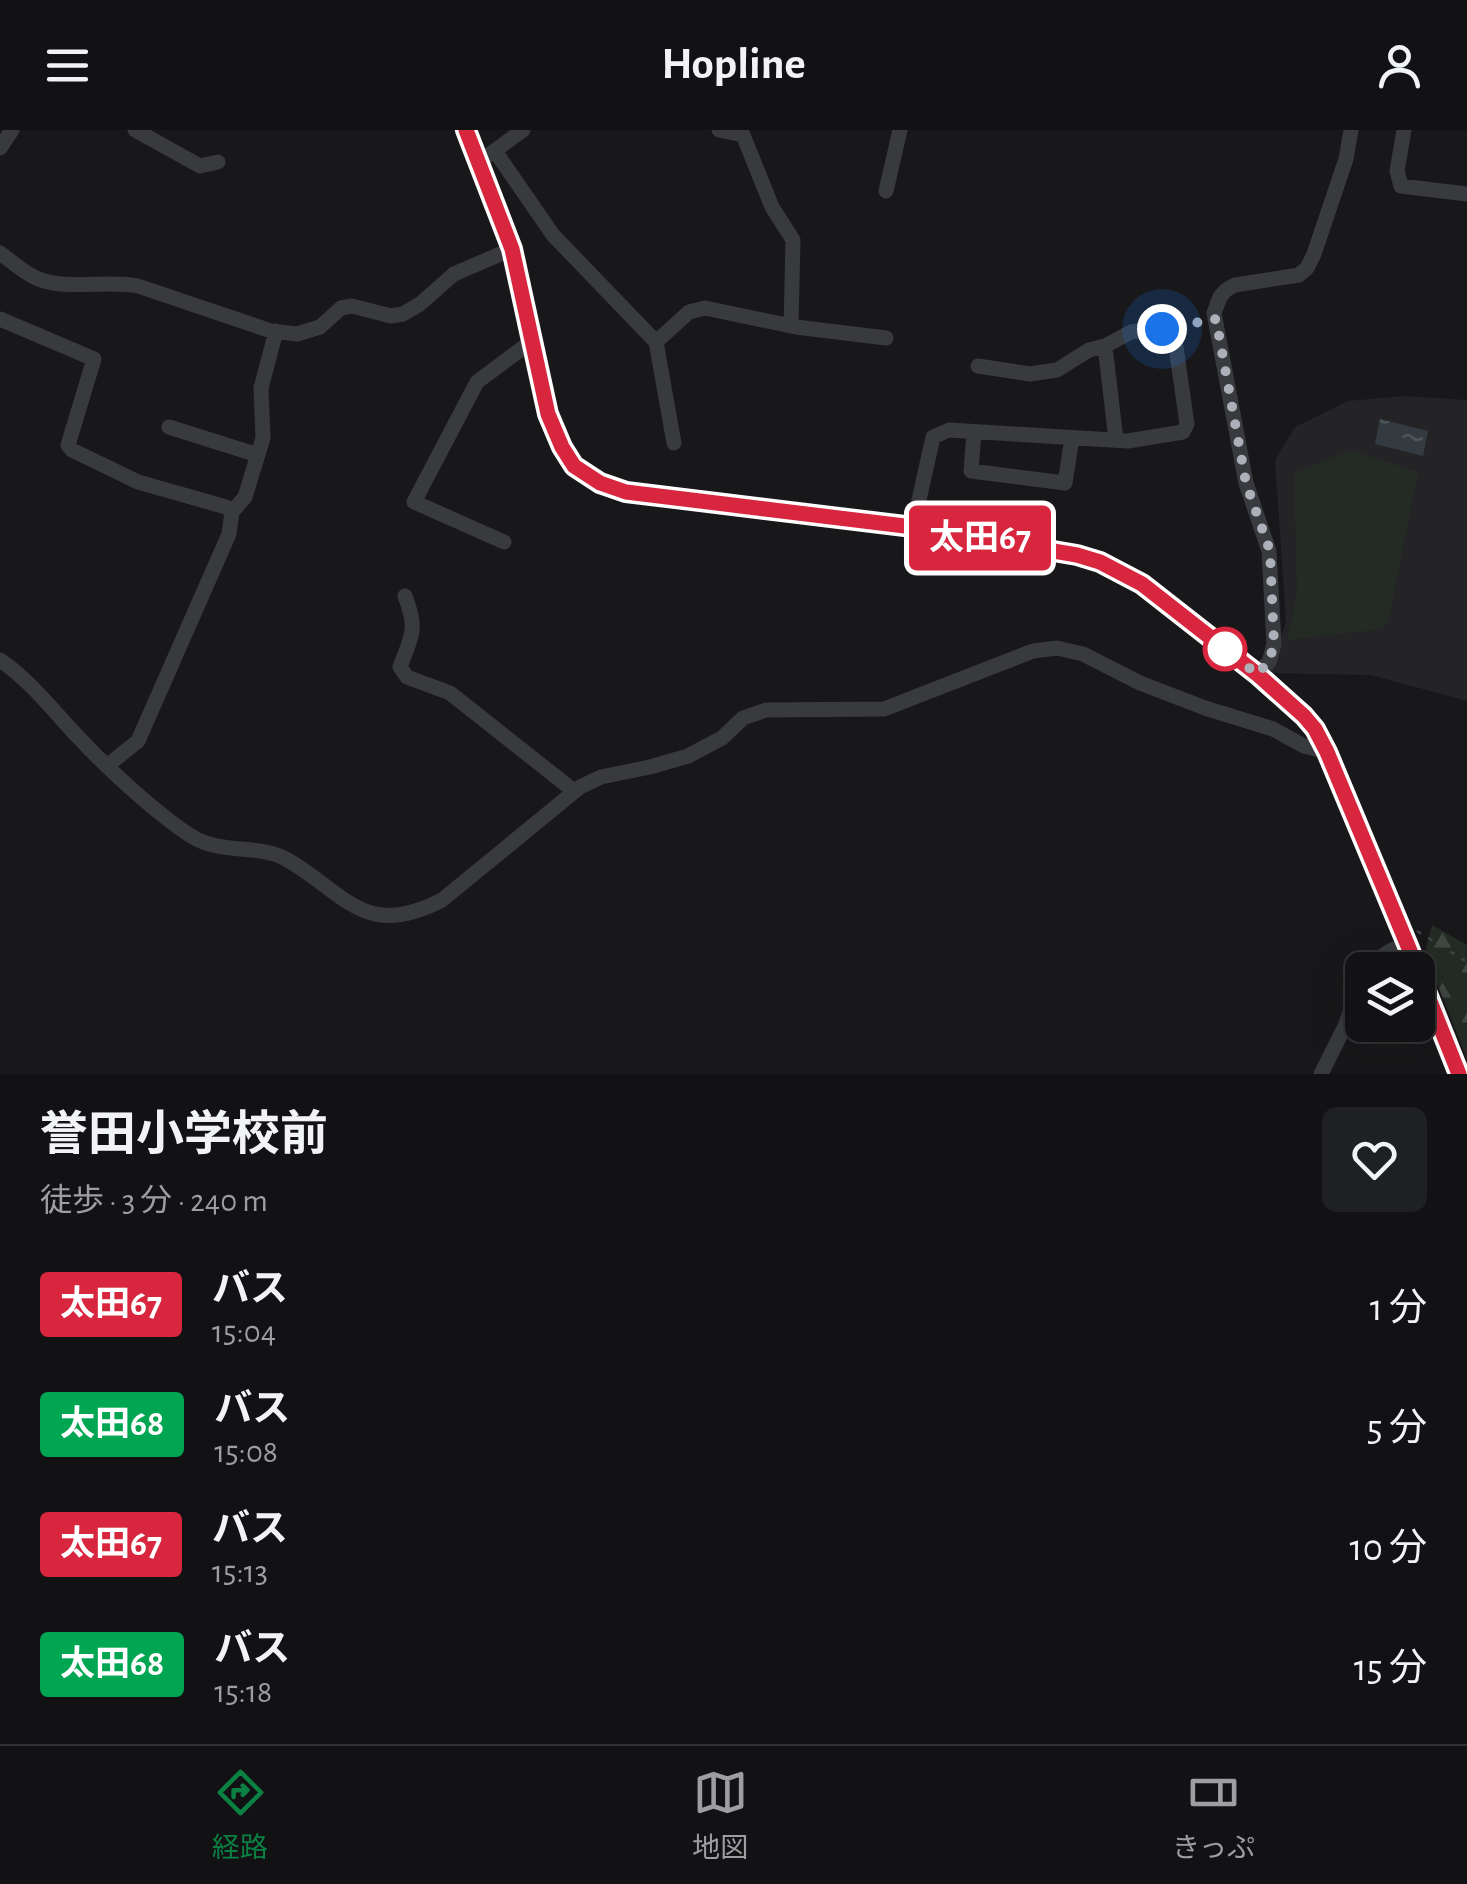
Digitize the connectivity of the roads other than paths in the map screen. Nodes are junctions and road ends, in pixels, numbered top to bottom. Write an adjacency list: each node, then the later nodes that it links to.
1 (12, 130): 9 (street)
2 (135, 130): 11 (street)
3 (466, 130): 12 (street)
4 (523, 130): 10 (street)
5 (719, 130): 18 (street)
6 (900, 130): 13 (street)
7 (1351, 130): 36 (street)
8 (1404, 130): 14 (street)
9 (0, 148)
10 (494, 151): 12 (street); 22 (street)
11 (218, 162)
12 (480, 166): 15 (street)
13 (886, 190)
14 (1467, 194)
15 (512, 249): 19 (street); 21 (street)
16 (0, 253): 19 (street)
17 (0, 319): 31 (street)
18 (790, 326): 20 (street); 22 (street)
19 (276, 332): 30 (street)
20 (886, 338)
21 (532, 341): 32 (street); 33 (street)
22 (656, 342): 29 (street)
23 (1105, 346): 24 (street); 28 (street); 28 (street)
24 (978, 366)
25 (168, 427): 30 (street)
26 (974, 432): 27 (street); 27 (street); 32 (street)
27 (1072, 438): 28 (street)
28 (1116, 440)
29 (674, 443)
30 (258, 455): 31 (street)
31 (232, 512): 38 (street)
32 (913, 527): 36 (street)
33 (504, 542)
34 (404, 596): 39 (street)
35 (0, 660): 38 (street)
36 (1257, 674): 37 (street)
37 (1327, 752): 39 (street); 40 (street)
38 (108, 766): 39 (street)
39 (574, 791)
40 (1408, 946): 41 (street); 44 (street)
41 (1388, 952)
42 (1345, 1026): 43 (street)
43 (1322, 1074)
44 (1459, 1074)

